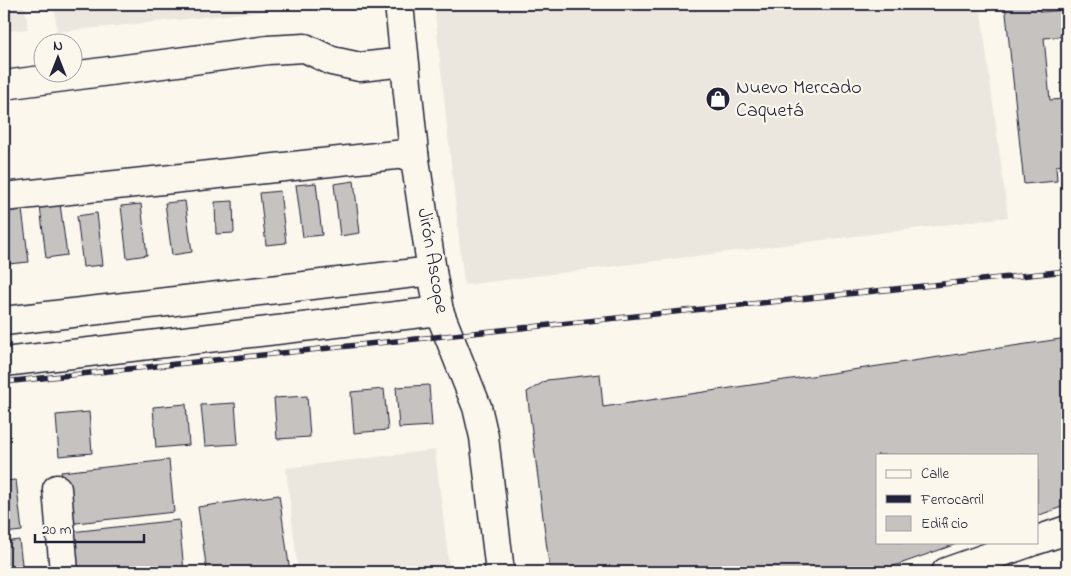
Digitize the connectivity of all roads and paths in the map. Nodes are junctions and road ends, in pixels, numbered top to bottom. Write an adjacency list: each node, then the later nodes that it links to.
1 (399, 4): 2 (street, Jirón Ascope)
2 (404, 62): 3 (street); 4 (street, Jirón Ascope)
3 (4, 85)
4 (414, 153): 5 (street); 6 (street, Jirón Ascope)
5 (4, 197)
6 (432, 271): 7 (street, Jirón Ascope); 8 (street)
7 (439, 311): 9 (street); 15 (street, Jirón Ascope)
8 (4, 321)
9 (4, 362)
10 (57, 489): 14 (street)
11 (1067, 530): 12 (street)
12 (1038, 540)
13 (1026, 544): 16 (street)
14 (64, 572)
15 (500, 572)
16 (946, 572)

